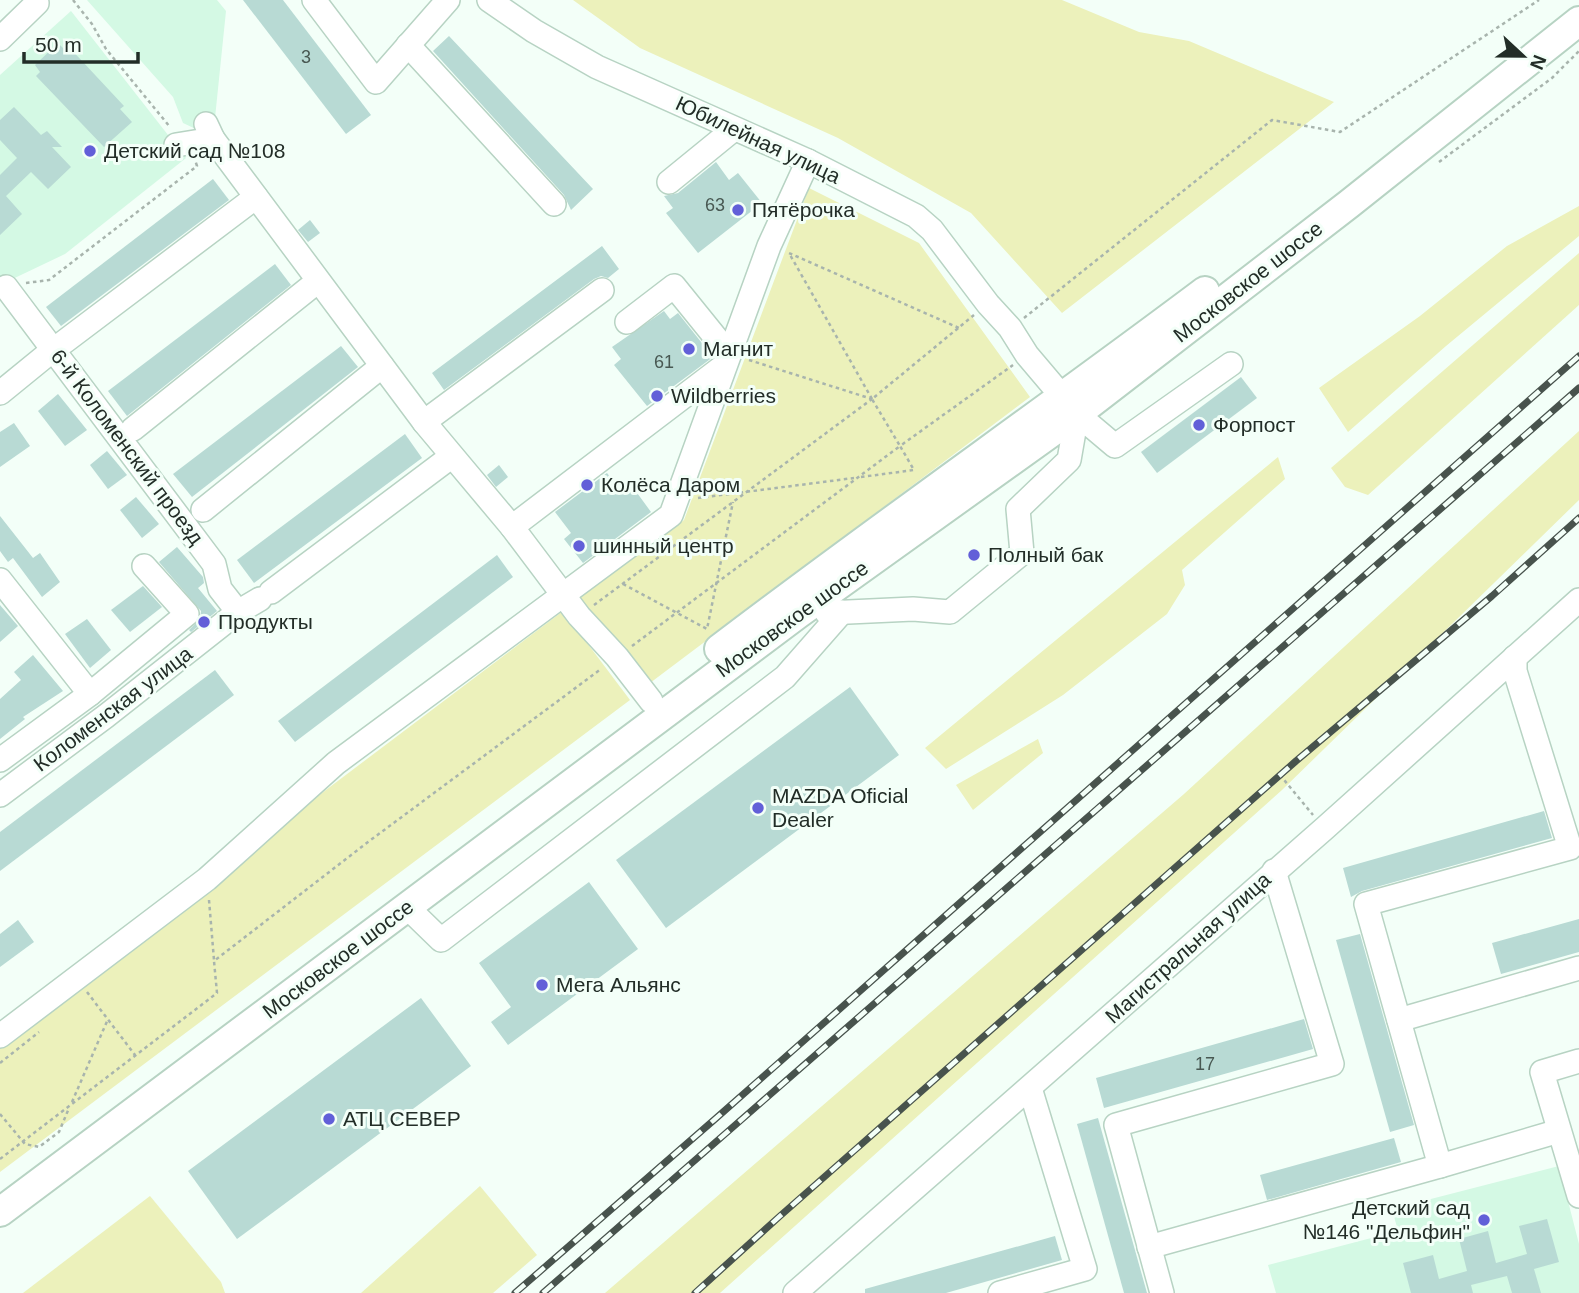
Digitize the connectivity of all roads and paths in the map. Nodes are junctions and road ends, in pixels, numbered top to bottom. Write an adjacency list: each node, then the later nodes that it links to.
1 (73, 0): 12 (path)
2 (314, 0): 10 (street)
3 (448, 0): 10 (street)
4 (489, 0): 11 (street, Юбилейная улица)
5 (1539, 0): 23 (path)
6 (1575, 0): 31 (main road, Московское шоссе)
7 (37, 3): 9 (street)
8 (1579, 21): 31 (main road, Московское шоссе)
9 (0, 39)
10 (408, 46): 16 (street)
11 (734, 130): 13 (street, Юбилейная улица); 14 (street)
12 (181, 144): 15 (street); 18 (path)
13 (807, 161): 20 (street, Юбилейная улица); 26 (street)
14 (669, 182)
15 (256, 197): 17 (street); 24 (street)
16 (554, 204)
17 (318, 281): 28 (street); 33 (street)
18 (6, 286): 24 (street, 6-й Коломенский проезд)
19 (601, 290): 32 (street)
20 (988, 304): 22 (path); 23 (street, Юбилейная улица)
21 (627, 322): 26 (street)
22 (959, 328): 30 (path); 30 (path)
23 (1010, 328): 25 (street, Юбилейная улица)
24 (59, 345): 29 (street); 48 (street, 6-й Коломенский проезд)
25 (1027, 355): 31 (street, Юбилейная улица); 34 (path)
26 (727, 359): 30 (path); 38 (street); 41 (street)
27 (1231, 364): 31 (street, Юбилейная улица)
28 (382, 366): 32 (street); 40 (street)
29 (0, 393)
30 (872, 399): 34 (path); 37 (path)
31 (1070, 405): 50 (street); 51 (main road, Московское шоссе); 56 (main road, Московское шоссе)
32 (424, 422): 35 (street)
33 (133, 429)
34 (900, 446): 36 (path); 36 (path)
35 (452, 456): 41 (street); 48 (street, Коломенская улица)
36 (858, 478): 37 (path); 44 (path)
37 (745, 493): 38 (path); 39 (path)
38 (676, 501): 46 (street)
39 (733, 502): 44 (path); 45 (path)
40 (203, 510)
41 (512, 527): 46 (street)
42 (144, 566): 55 (street)
43 (0, 580): 55 (street)
44 (716, 583): 49 (path); 49 (path)
45 (623, 584): 49 (path); 52 (path)
46 (562, 593): 52 (street); 62 (street)
47 (1579, 600): 54 (street, Магистральная улица)
48 (238, 612): 59 (street, Коломенская улица)
49 (677, 612): 53 (path)
50 (842, 612): 51 (street); 63 (street)
51 (798, 614): 63 (main road, Московское шоссе)
52 (579, 616): 53 (street)
53 (617, 657): 56 (street); 64 (path)
54 (1515, 657): 60 (street, Магистральная улица); 68 (street)
55 (90, 694): 57 (street)
56 (651, 701): 80 (main road, Московское шоссе)
57 (0, 760)
58 (1280, 775): 60 (path)
59 (0, 795)
60 (1325, 828): 61 (street, Магистральная улица)
61 (1274, 870): 72 (street, Магистральная улица); 83 (street)
62 (207, 879): 64 (path); 66 (street)
63 (407, 907): 82 (main road, Московское шоссе)
64 (214, 961): 70 (path)
65 (1579, 968): 68 (street)
66 (77, 978): 67 (path); 69 (street)
67 (108, 1019): 70 (path); 73 (path)
68 (1399, 1020): 79 (street)
69 (0, 1036)
70 (135, 1055): 73 (path)
71 (1579, 1061): 75 (street)
72 (1030, 1088): 84 (street, Магистральная улица); 85 (street)
73 (70, 1105): 76 (path); 76 (path)
74 (0, 1114): 76 (path)
75 (1559, 1131): 77 (street); 79 (street)
76 (23, 1141): 78 (path)
77 (1573, 1155): 81 (street)
78 (0, 1159)
79 (1440, 1166): 83 (street)
80 (0, 1189)
81 (1579, 1196)
82 (0, 1212)
83 (1149, 1247): 86 (street)
84 (795, 1293)
85 (1000, 1293)
86 (1162, 1293)

